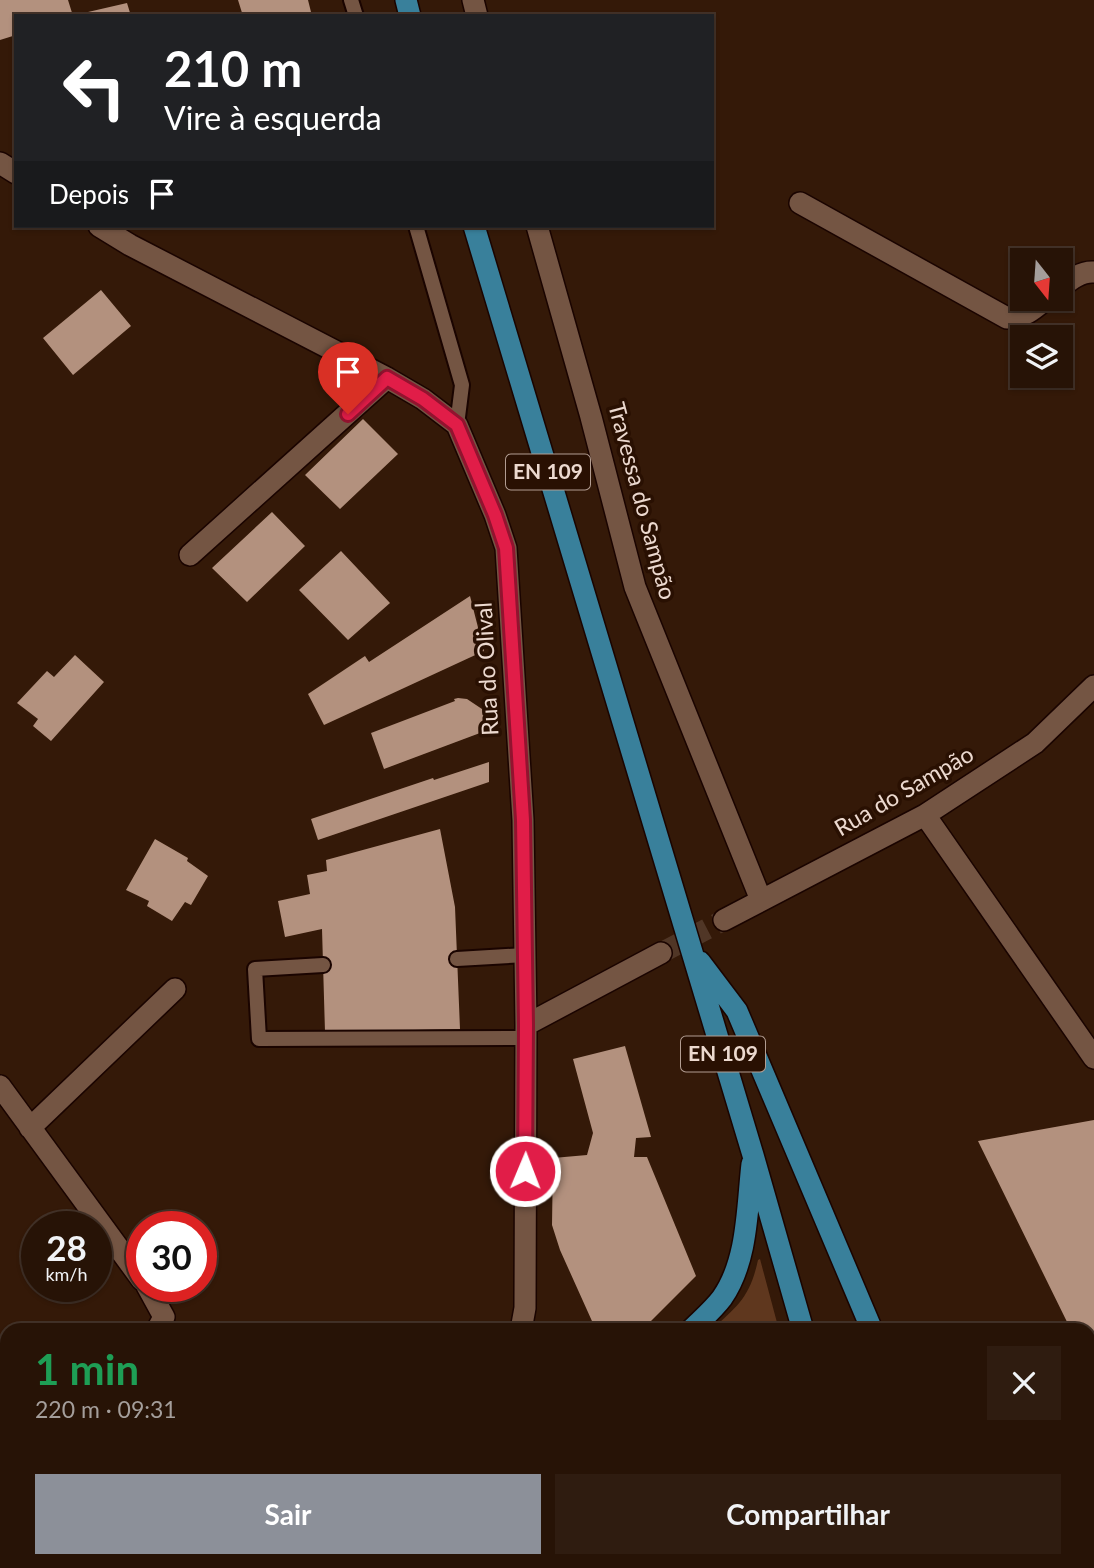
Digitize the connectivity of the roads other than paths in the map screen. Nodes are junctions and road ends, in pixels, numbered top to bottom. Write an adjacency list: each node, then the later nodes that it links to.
1 (800, 203): 8 (street)
2 (102, 228): 9 (street, Rua do Olival)
3 (417, 228): 10 (lane)
4 (475, 228): 17 (main road, EN 109)
5 (538, 228): 14 (street, Travessa do Sampão)
6 (1094, 272): 7 (street)
7 (1073, 278)
8 (1030, 312)
9 (387, 378): 10 (street, Rua do Olival); 11 (street)
10 (457, 425): 18 (street, Rua do Olival)
11 (190, 555)
12 (1094, 686): 13 (street, Rua do Sampão)
13 (925, 814): 14 (street, Rua do Sampão); 23 (street)
14 (761, 900): 15 (street, Rua do Sampão)
15 (724, 920)
16 (661, 953): 22 (street)
17 (692, 953): 26 (main road, EN 109); 33 (main road)
18 (525, 955): 19 (lane); 22 (street, Rua do Olival)
19 (457, 959)
20 (323, 965): 22 (lane)
21 (175, 989): 25 (street)
22 (526, 1032): 30 (street, Rua do Olival)
23 (1094, 1058)
24 (0, 1086): 25 (street)
25 (30, 1128): 27 (street)
26 (753, 1156): 31 (main road); 32 (main road, EN 109)
27 (126, 1258)
28 (155, 1302): 29 (street)
29 (161, 1323)
30 (522, 1323)
31 (698, 1323)
32 (801, 1323)
33 (869, 1323)

